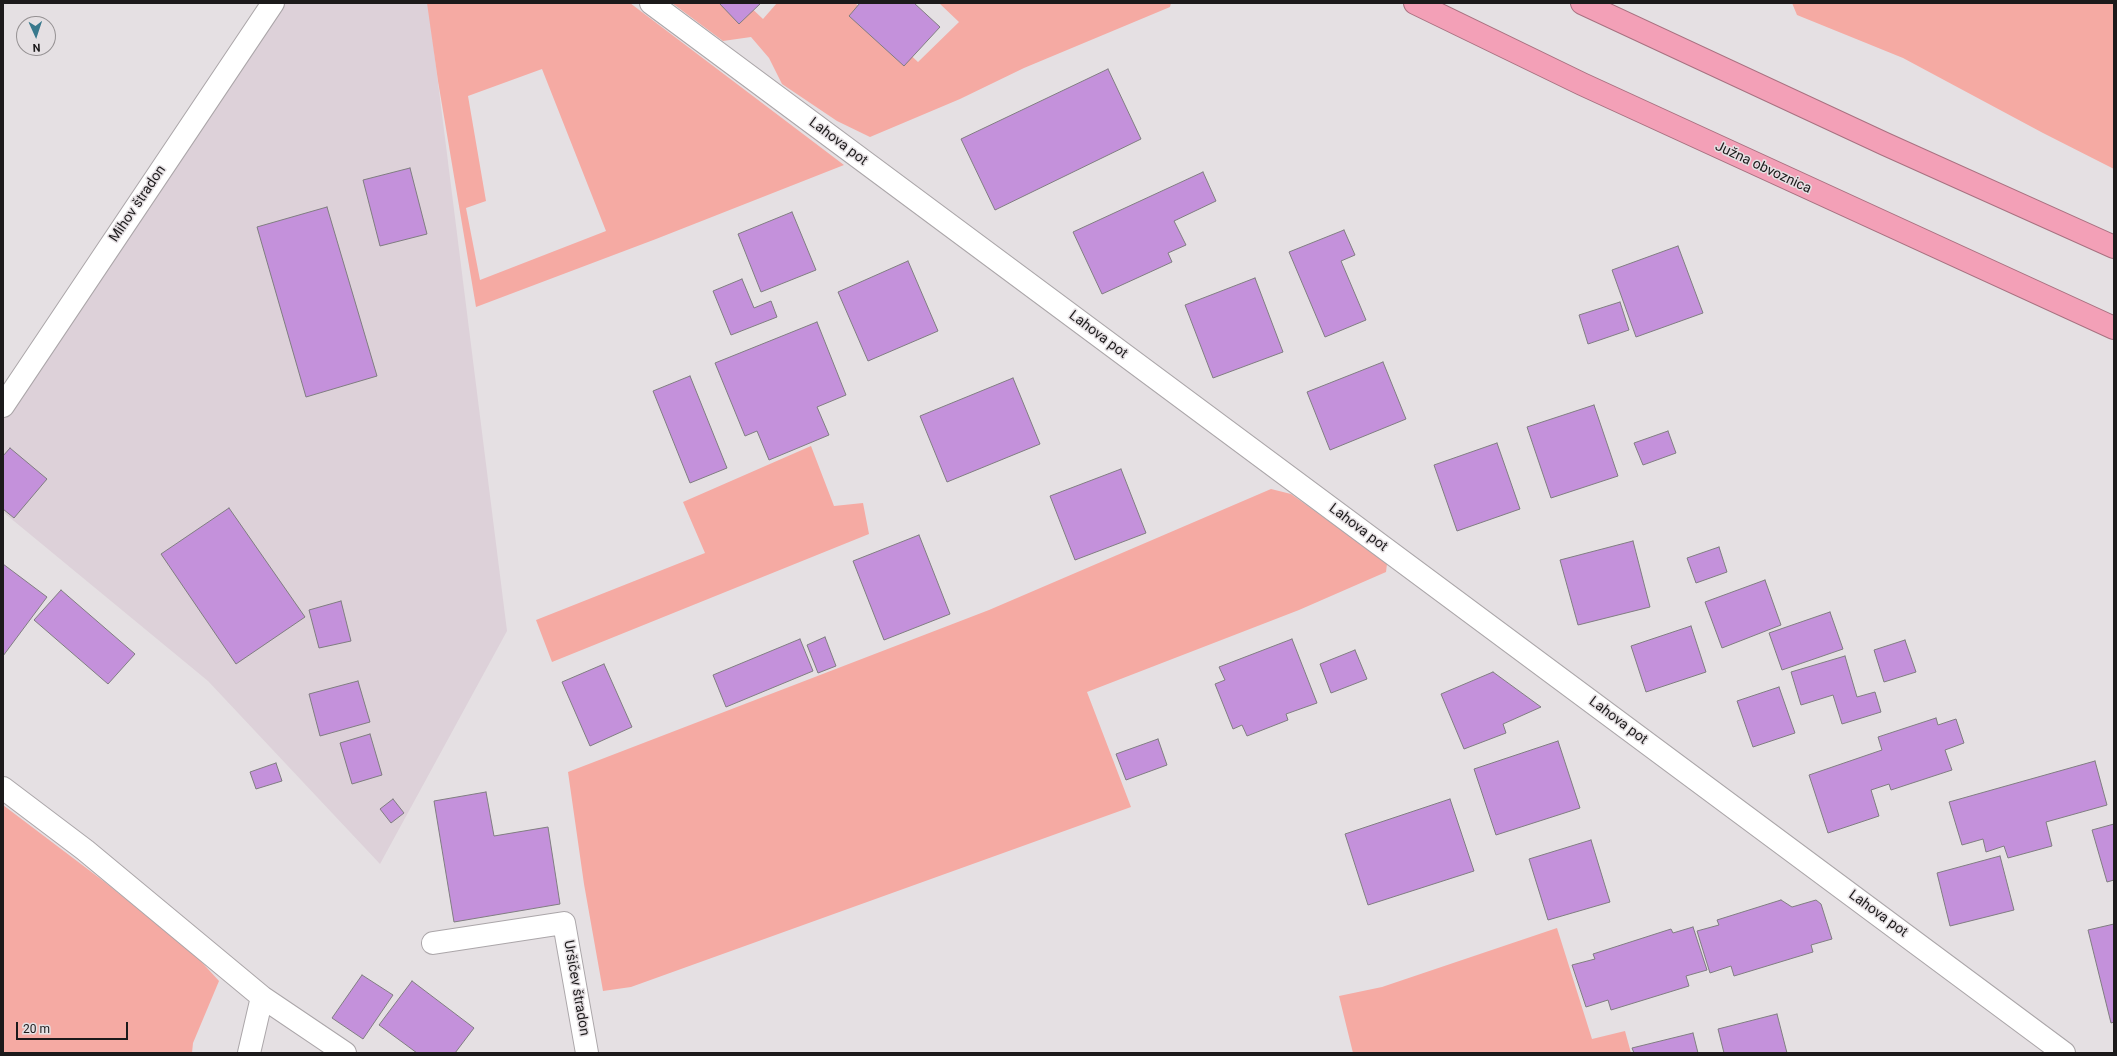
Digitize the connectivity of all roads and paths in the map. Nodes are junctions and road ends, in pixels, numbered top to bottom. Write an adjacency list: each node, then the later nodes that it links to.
1 (274, 3): 7 (street, Mihov štradon)
2 (651, 3): 14 (street, Lahova pot)
3 (1415, 3): 6 (highway, Južna obvoznica)
4 (1582, 3): 5 (highway)
5 (2114, 247)
6 (2114, 328)
7 (3, 406)
8 (3, 788): 10 (street)
9 (433, 943): 13 (street, Uršičev štradon)
10 (262, 997): 11 (street); 12 (street)
11 (249, 1053)
12 (345, 1053)
13 (588, 1053)
14 (2064, 1053)

